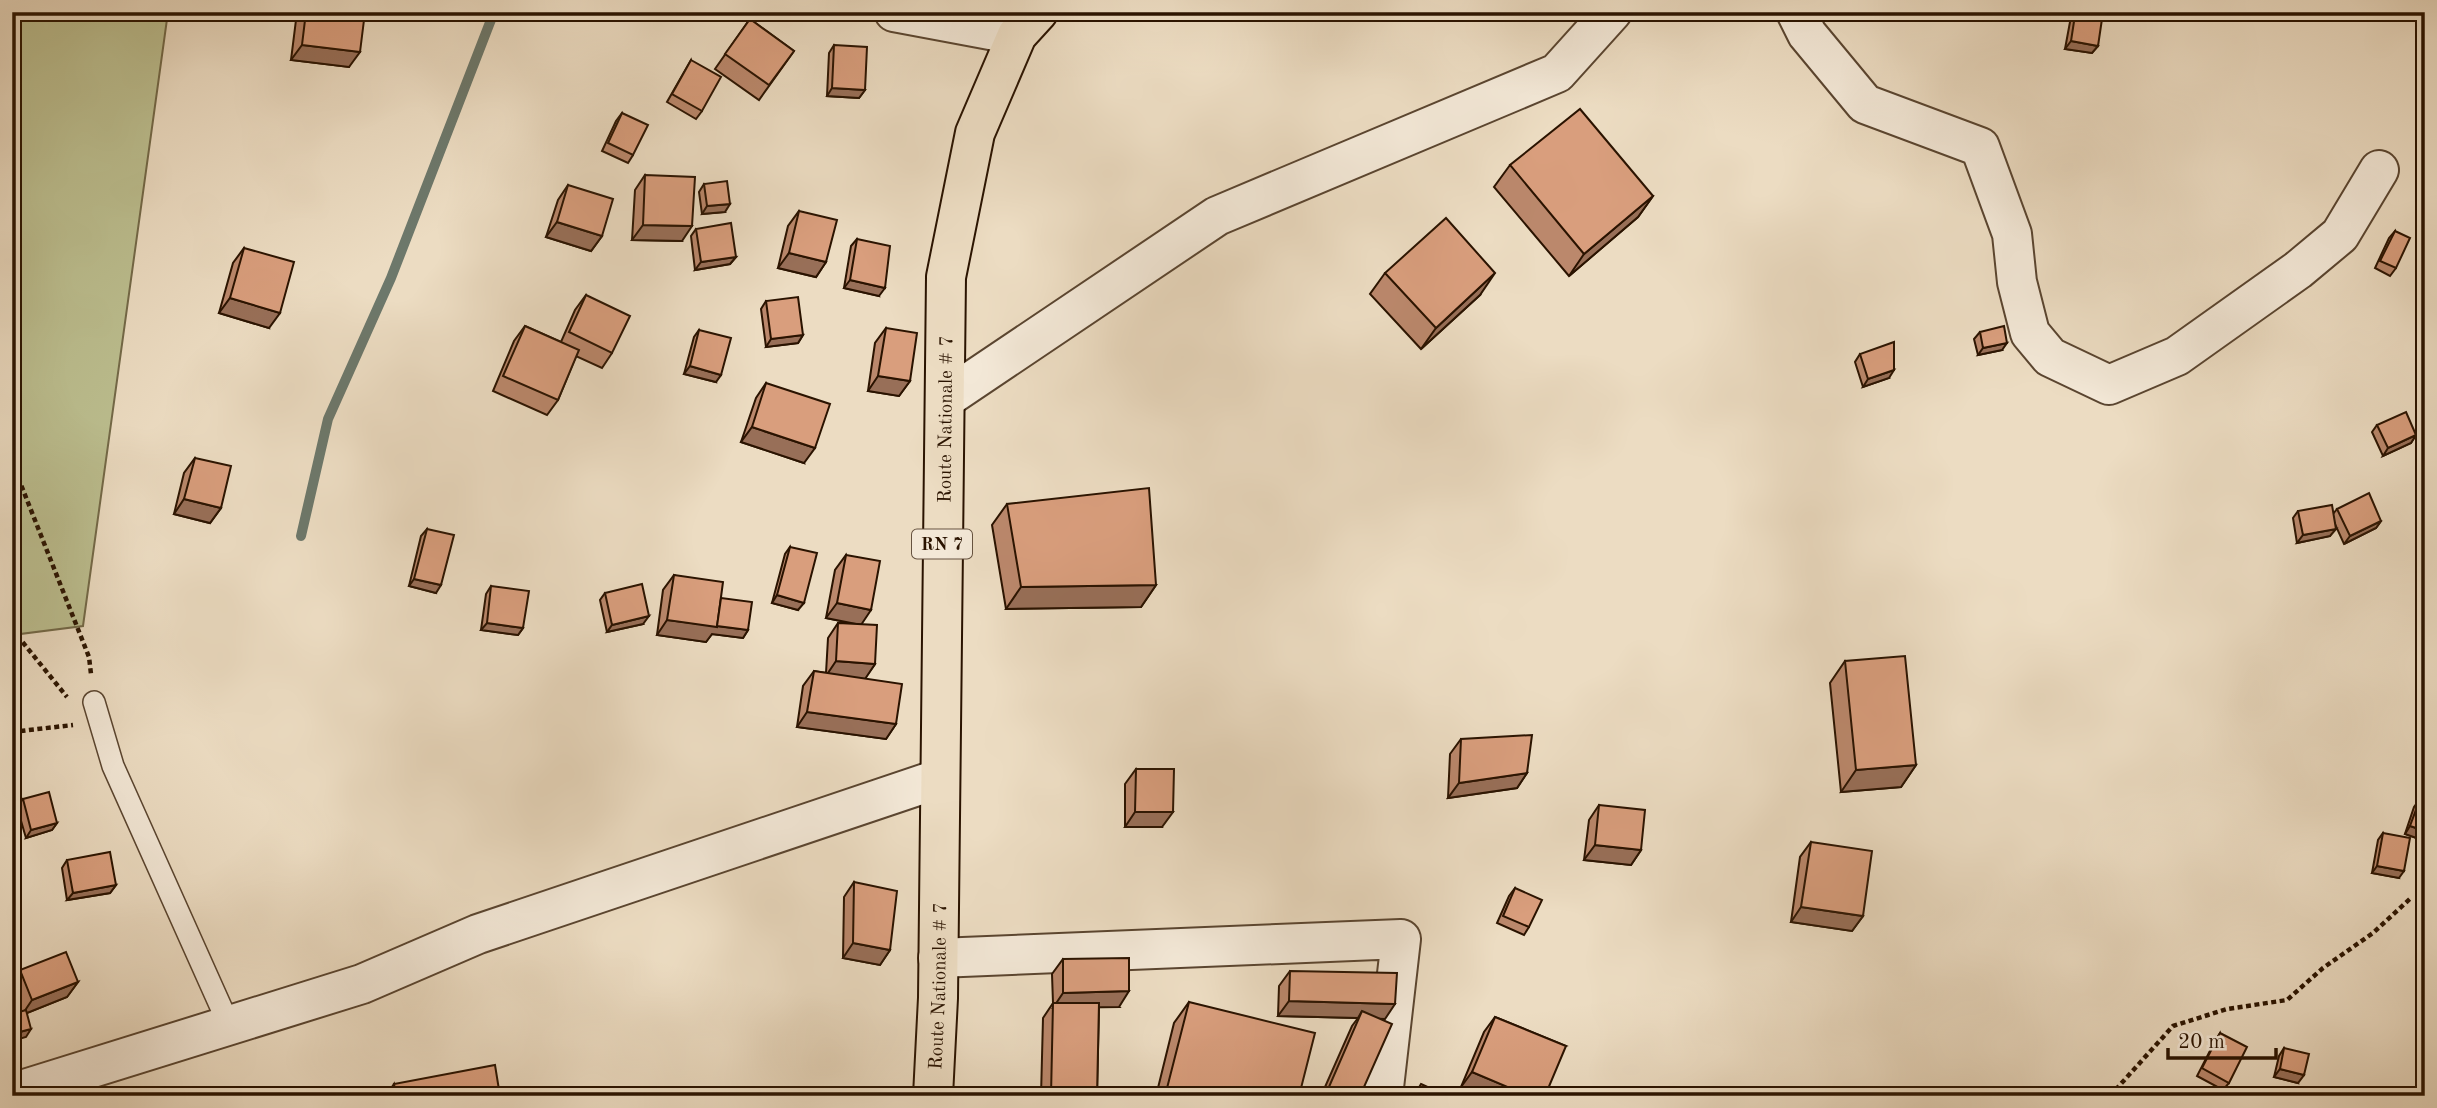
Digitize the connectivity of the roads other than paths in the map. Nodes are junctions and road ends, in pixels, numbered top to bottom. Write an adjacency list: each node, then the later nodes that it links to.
1 (894, 12): 4 (street)
2 (1612, 12): 6 (street)
3 (1796, 12): 5 (street)
4 (1027, 23): 6 (main road, Route Nationale # 7 / RN 7)
5 (2379, 170)
6 (945, 399): 8 (main road, Route Nationale # 7 / RN 7)
7 (94, 702): 10 (lane)
8 (938, 779): 9 (main road, Route Nationale # 7 / RN 7); 10 (street)
9 (938, 958): 12 (main road, Route Nationale # 7 / RN 7); 13 (street)
10 (229, 1025): 11 (street)
11 (12, 1093)
12 (933, 1096)
13 (1383, 1096)

